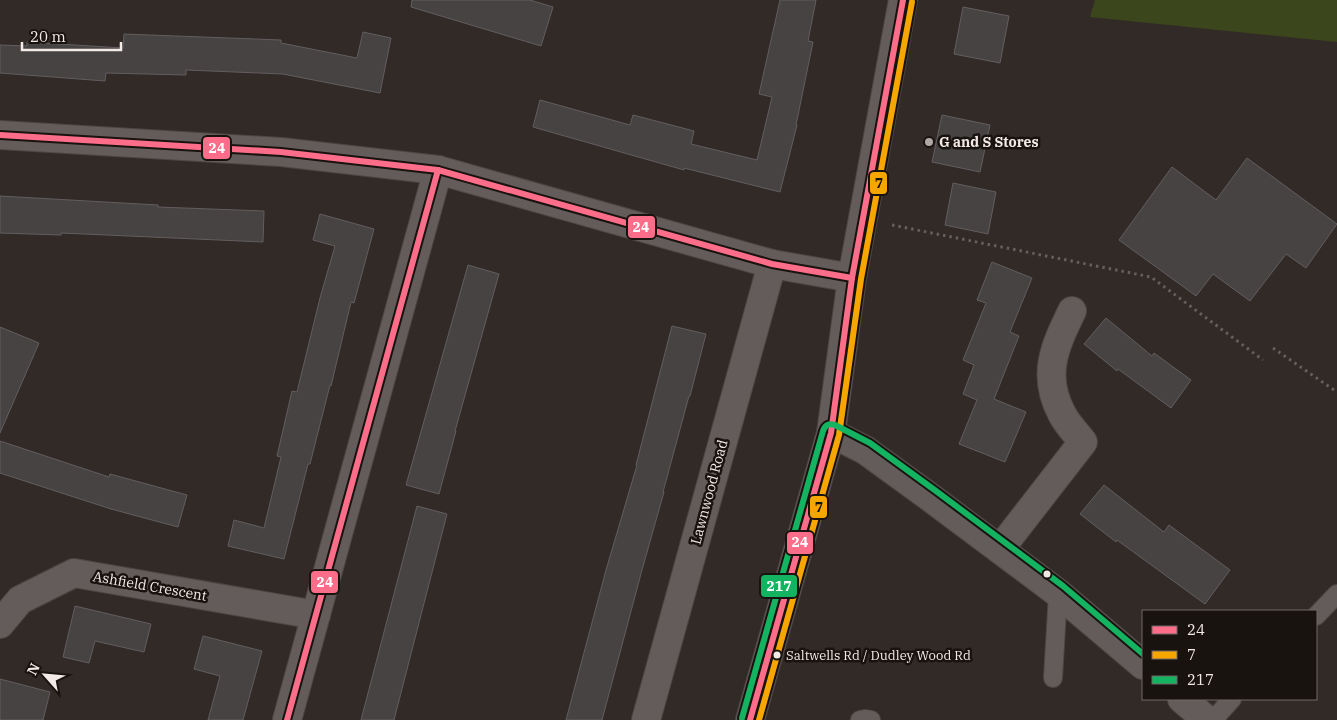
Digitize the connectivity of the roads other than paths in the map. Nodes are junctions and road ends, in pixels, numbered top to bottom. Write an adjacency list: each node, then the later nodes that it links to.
1 (903, 0): 5 (street)
2 (0, 135): 3 (street)
3 (438, 170): 4 (street); 11 (street)
4 (772, 264): 5 (street); 19 (street, Lawnwood Road)
5 (852, 278): 7 (street)
6 (1072, 310): 8 (street)
7 (831, 434): 8 (street); 20 (street)
8 (1000, 549): 9 (street)
9 (1058, 593): 14 (street); 15 (lane)
10 (1337, 594): 12 (lane)
11 (316, 615): 13 (street, Ashfield Crescent); 18 (street)
12 (1317, 615)
13 (0, 624)
14 (1142, 664)
15 (1053, 678)
16 (1183, 700): 23 (street)
17 (1231, 700): 24 (lane)
18 (287, 720)
19 (646, 720)
20 (750, 720)
21 (860, 720): 22 (lane)
22 (871, 720)
23 (1207, 720)
24 (1213, 720)

